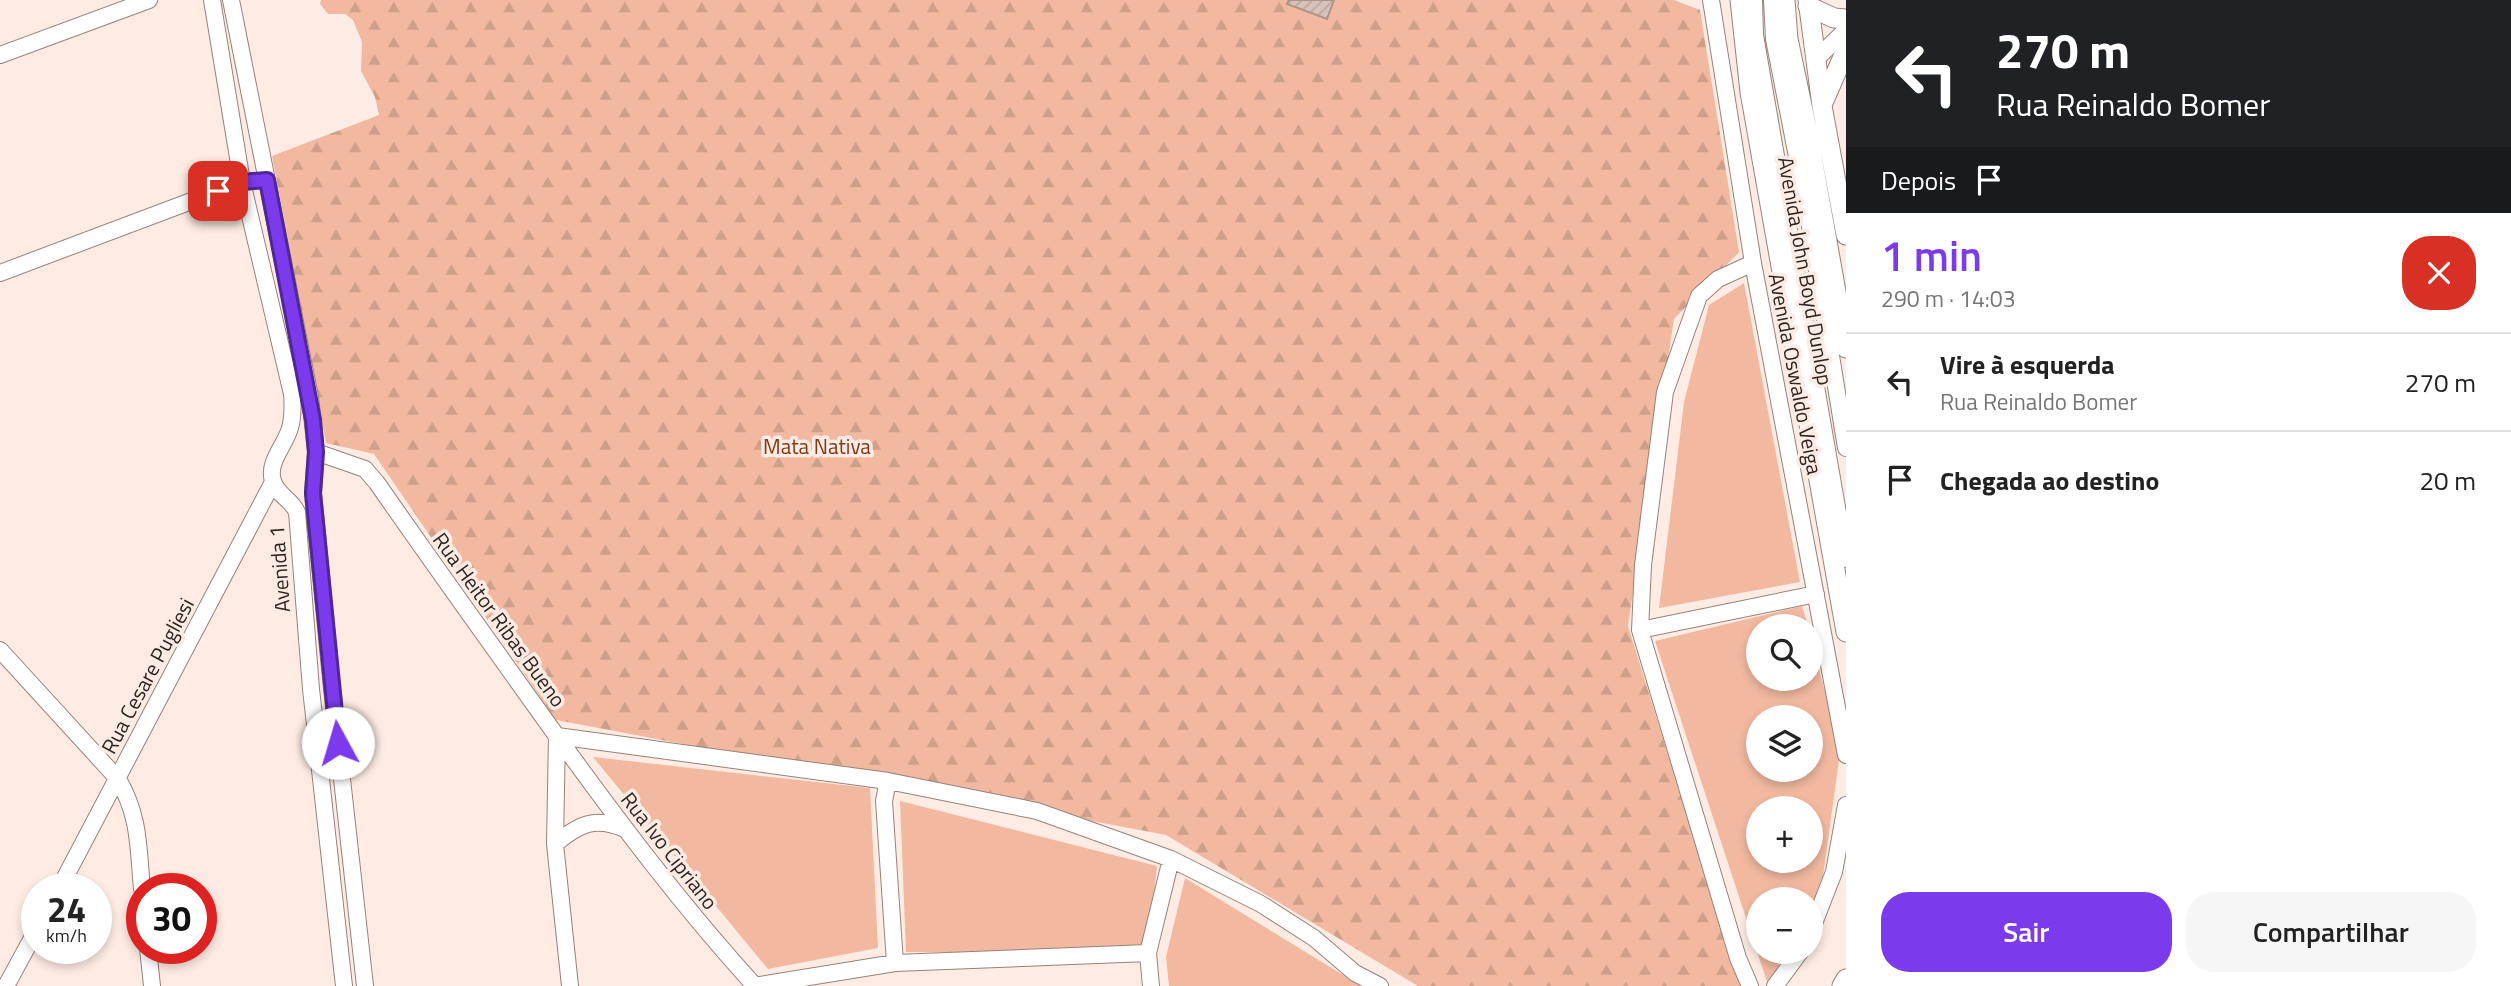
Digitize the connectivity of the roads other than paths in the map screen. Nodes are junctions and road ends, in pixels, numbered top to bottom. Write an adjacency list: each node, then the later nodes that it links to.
1 (149, 0): 13 (street)
2 (212, 0): 17 (street)
3 (231, 0): 16 (street, Avenida 1)
4 (1711, 0): 19 (street, Avenida Oswaldo Veiga)
5 (1740, 0): 29 (main road, Avenida John Boyd Dunlop)
6 (1754, 0): 26 (street)
7 (1772, 0): 22 (street)
8 (1784, 0): 21 (main road, Avenida John Boyd Dunlop)
9 (1808, 3): 10 (main road); 14 (main road)
10 (1846, 19)
11 (1846, 30): 14 (street)
12 (1846, 50): 15 (main road)
13 (0, 55)
14 (1815, 60): 15 (main road)
15 (1822, 106): 18 (main road)
16 (267, 180): 17 (street); 23 (street, Avenida 1)
17 (242, 182): 20 (street); 25 (street)
18 (1846, 235)
19 (1753, 263): 27 (street, Avenida Oswaldo Veiga); 28 (street)
20 (0, 273)
21 (1846, 348)
22 (1846, 447)
23 (316, 452): 24 (street, Avenida 1); 32 (street, Rua Heitor Ribas Bueno)
24 (313, 481): 25 (street); 52 (street, Avenida 1)
25 (277, 489): 34 (street, Rua Cesare Pugliesi); 51 (street, Avenida 1)
26 (1846, 559)
27 (1816, 594): 28 (street); 33 (street, Avenida Oswaldo Veiga)
28 (1640, 630): 57 (street)
29 (1846, 632)
30 (0, 650): 31 (street)
31 (8, 665): 34 (street)
32 (557, 736): 35 (street); 37 (street, Rua Ivo Cipriano); 38 (street, Rua Heitor Ribas Bueno)
33 (1846, 755)
34 (118, 779): 40 (street, Rua Cesare Pugliesi); 41 (street)
35 (888, 781): 39 (street); 45 (street)
36 (1846, 805): 42 (street)
37 (627, 830): 38 (street); 54 (street, Rua Ivo Cipriano)
38 (555, 844): 53 (street, Rua Heitor Ribas Bueno)
39 (1171, 859): 43 (street); 56 (street)
40 (68, 873)
41 (140, 873)
42 (1823, 900)
43 (1148, 953): 45 (street); 55 (street)
44 (21, 958): 49 (street)
45 (895, 963): 54 (street)
46 (150, 964): 50 (street)
47 (1791, 964): 58 (street)
48 (1846, 979): 59 (main road)
49 (6, 986)
50 (152, 986)
51 (344, 986)
52 (365, 986)
53 (570, 986)
54 (755, 986)
55 (1151, 986)
56 (1380, 986)
57 (1750, 986)
58 (1775, 986)
59 (1842, 986)

